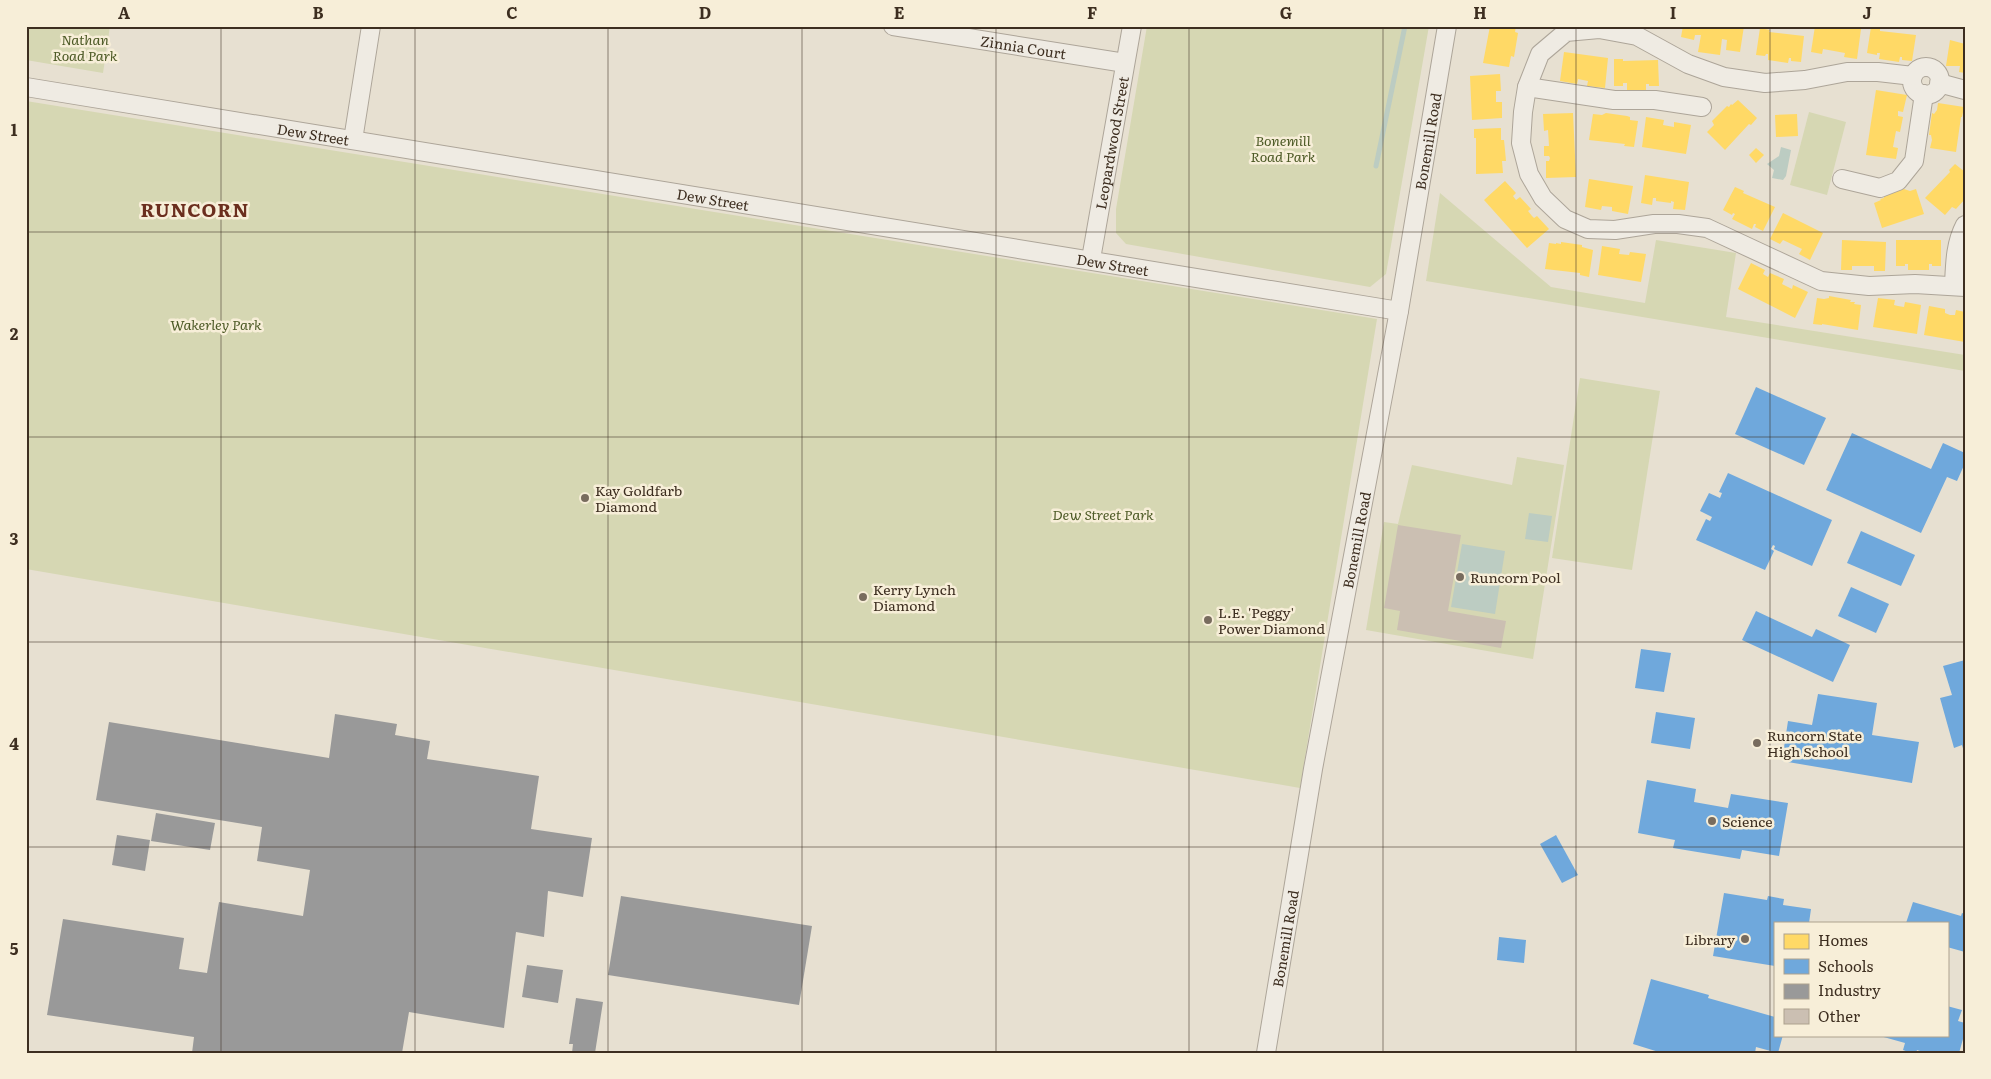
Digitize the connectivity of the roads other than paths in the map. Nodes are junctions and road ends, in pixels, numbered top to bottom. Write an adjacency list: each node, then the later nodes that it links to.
1 (371, 26): 14 (street)
2 (893, 26): 6 (street, Zinnia Court)
3 (1132, 26): 6 (street, Leopardwood Street)
4 (1447, 26): 19 (street, Bonemill Road)
5 (1564, 29): 7 (street); 10 (street)
6 (1125, 63): 17 (street, Leopardwood Street)
7 (1913, 76): 8 (street); 12 (street)
8 (1939, 83): 11 (street); 12 (street)
9 (26, 87): 14 (street, Dew Street)
10 (1527, 87): 13 (street); 18 (street)
11 (1965, 90)
12 (1924, 94): 15 (street)
13 (1702, 107)
14 (353, 140): 17 (street, Dew Street)
15 (1842, 179)
16 (1965, 225): 18 (street)
17 (1091, 259): 19 (street, Dew Street)
18 (1959, 286)
19 (1399, 311): 20 (street, Bonemill Road)
20 (1266, 1053)

